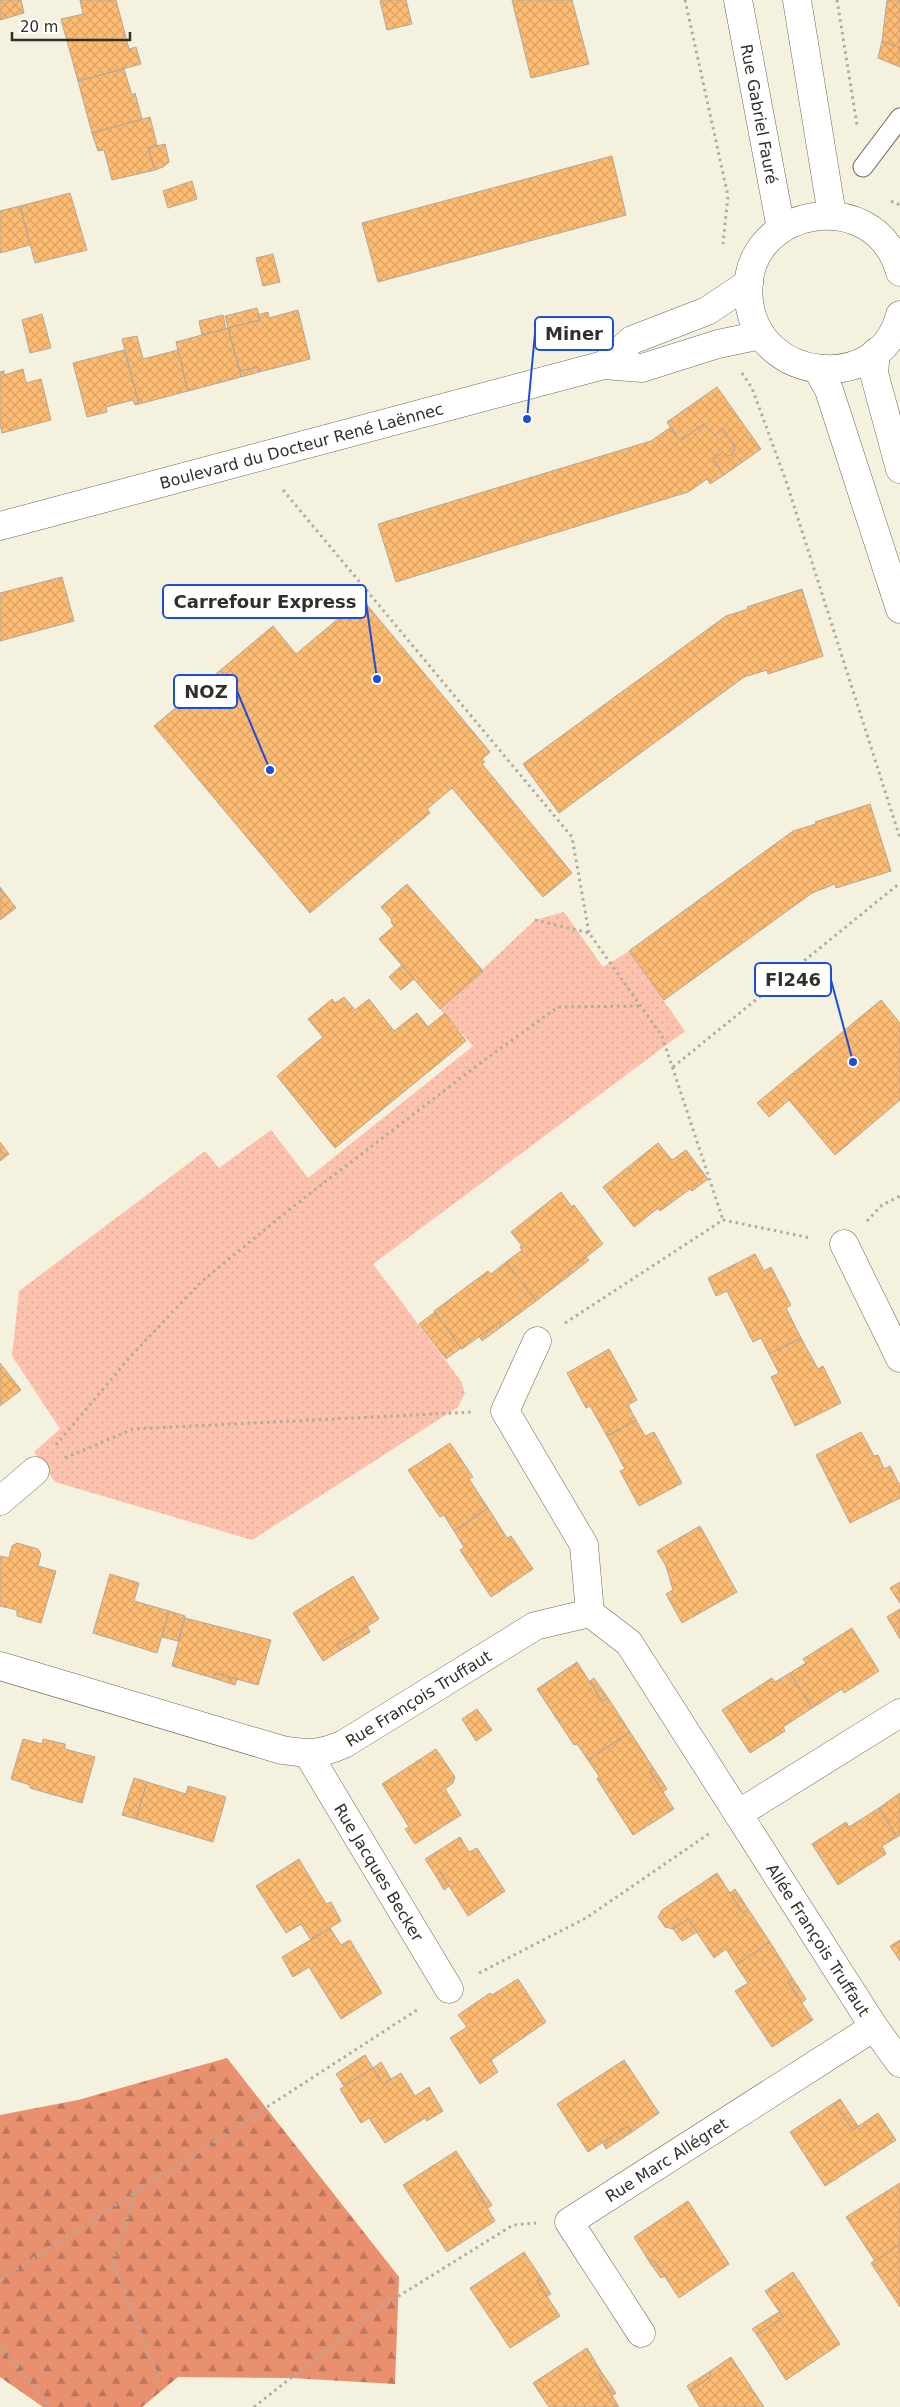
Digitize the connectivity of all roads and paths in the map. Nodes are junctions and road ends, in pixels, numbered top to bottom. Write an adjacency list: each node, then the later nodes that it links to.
1 (685, 0): 10 (path)
2 (738, 0): 9 (street, Rue Gabriel Fauré)
3 (797, 0): 8 (street)
4 (837, 0): 6 (path)
5 (900, 118): 6 (lane)
6 (864, 167): 7 (path)
7 (900, 204)
8 (832, 215): 9 (street); 11 (street)
9 (781, 229): 12 (street)
10 (720, 252)
11 (899, 266)
12 (749, 283): 14 (street); 16 (street, Boulevard du Docteur René Laënnec)
13 (900, 314): 15 (street)
14 (760, 335): 16 (street, Boulevard du Docteur René Laënnec); 18 (street)
15 (876, 352): 18 (street); 19 (street)
16 (604, 365): 21 (street, Boulevard du Docteur René Laënnec)
17 (734, 369): 23 (path)
18 (818, 370): 22 (street)
19 (900, 469)
20 (283, 490): 26 (path)
21 (0, 526)
22 (900, 609)
23 (900, 838)
24 (900, 884): 28 (path)
25 (535, 920): 26 (path)
26 (589, 933): 27 (path)
27 (641, 1006): 28 (path); 35 (path)
28 (673, 1067): 30 (path)
29 (900, 1196): 31 (path)
30 (723, 1220): 31 (path); 32 (path)
31 (844, 1244): 33 (street)
32 (537, 1341): 34 (street)
33 (900, 1358)
34 (504, 1410): 35 (path); 37 (street)
35 (35, 1471): 36 (street)
36 (0, 1501)
37 (590, 1613): 40 (street, Rue François Truffaut); 41 (street)
38 (0, 1666): 40 (street, Rue François Truffaut)
39 (900, 1713): 41 (street)
40 (308, 1754): 42 (street, Rue Jacques Becker)
41 (738, 1814): 42 (path); 43 (street, Allée François Truffaut)
42 (449, 1989): 45 (path)
43 (874, 2027): 44 (street, Allée François Truffaut); 46 (street, Rue Marc Allégret)
44 (900, 2063)
45 (137, 2191): 47 (path); 50 (path)
46 (569, 2222): 48 (street); 52 (path)
47 (0, 2280)
48 (641, 2333)
49 (0, 2346): 51 (path)
50 (158, 2378)
51 (51, 2407)
52 (254, 2407)

